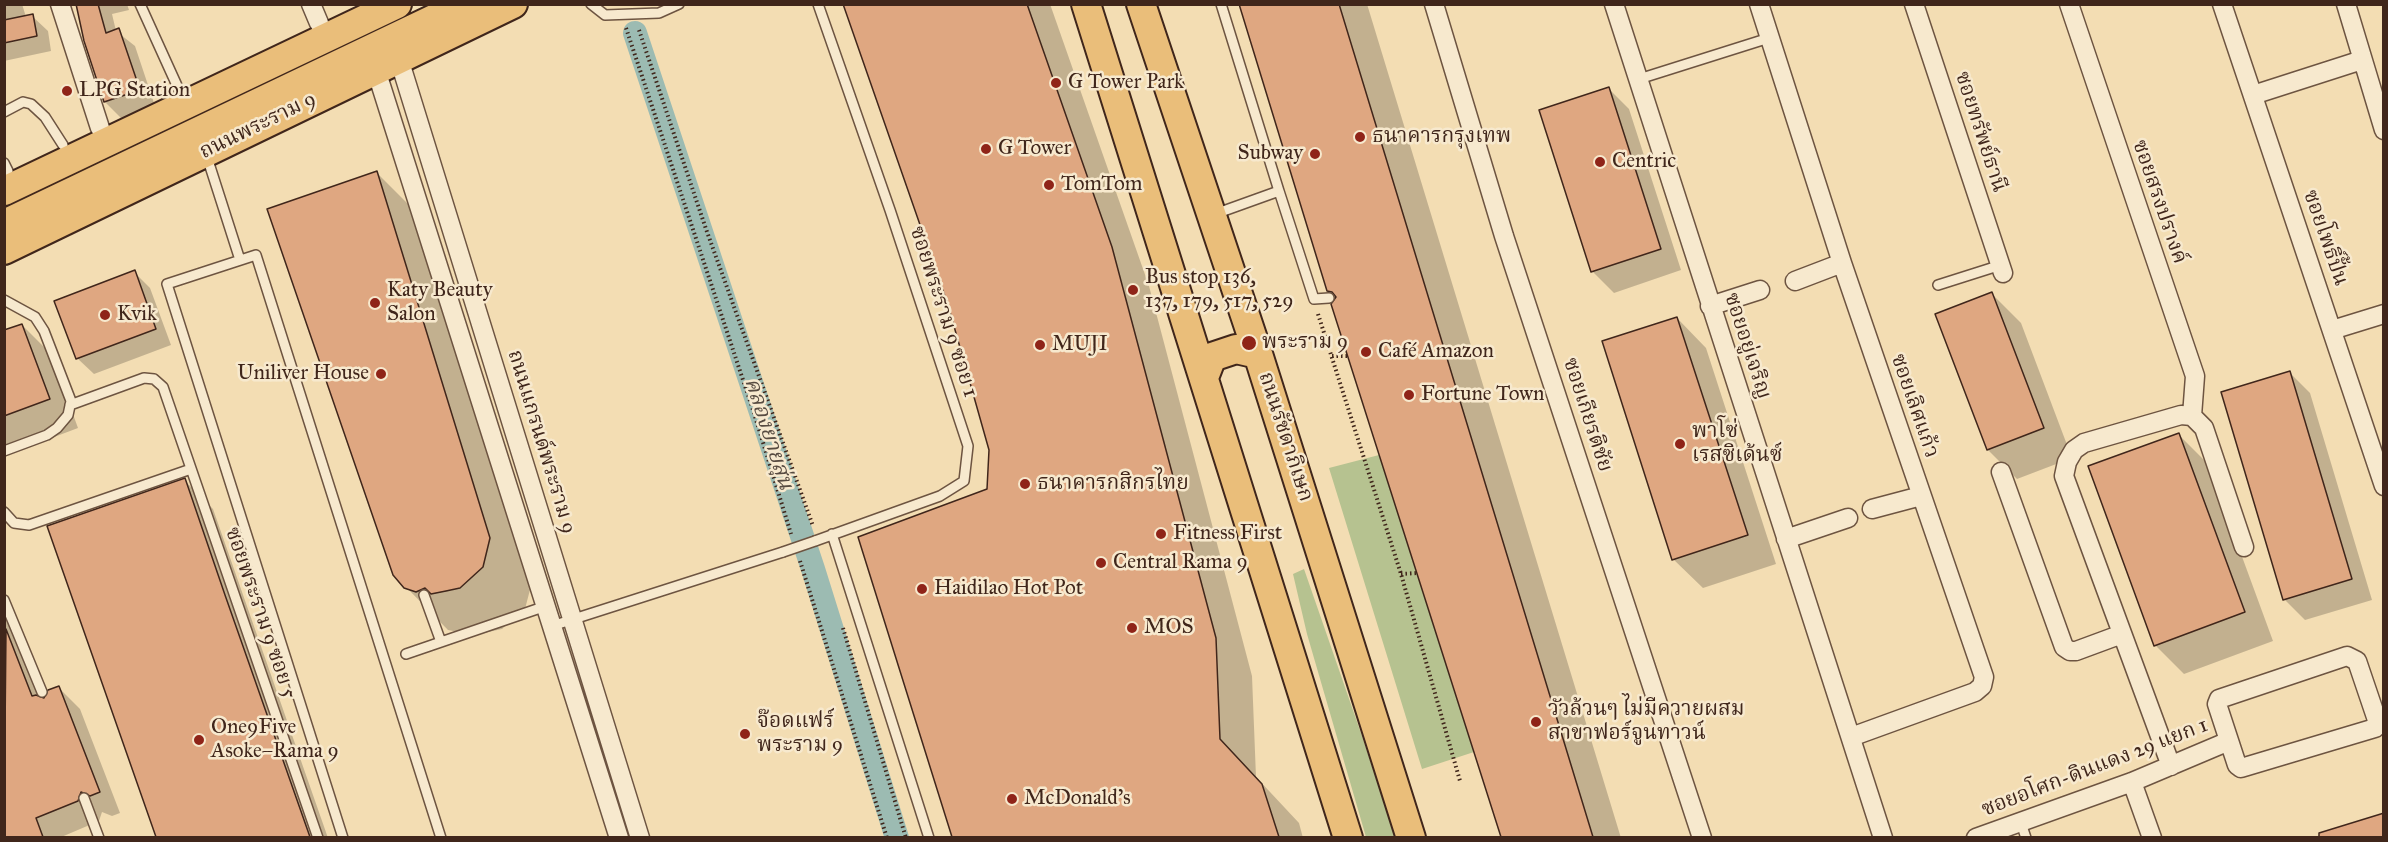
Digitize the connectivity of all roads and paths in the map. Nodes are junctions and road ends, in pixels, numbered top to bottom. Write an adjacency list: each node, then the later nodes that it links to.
1 (60, 4): 29 (street)
2 (140, 4): 26 (lane)
3 (359, 4): 20 (main road)
4 (396, 4): 33 (main road)
5 (465, 4): 36 (main road, ถนนพระราม 9)
6 (513, 4): 24 (main road, ถนนพระราม 9)
7 (591, 4): 21 (lane)
8 (679, 4): 21 (lane)
9 (818, 4): 65 (lane, ซอยพระราม 9 ซอย 1)
10 (1086, 4): 53 (main road)
11 (1141, 4): 35 (main road, ถนนรัชดาภิเษก)
12 (1221, 4): 34 (lane)
13 (1434, 4): 101 (street, ซอยเกียรติชัย)
14 (1614, 4): 25 (street, ซอยอยู่เจริญ)
15 (1759, 4): 22 (street, ซอยเลิศแก้ว)
16 (1914, 4): 40 (street, ซอยทรัพย์ธานี)
17 (2069, 4): 55 (street, ซอยสรงปรางค์)
18 (2222, 4): 27 (street, ซอยโพธิ์ปั้น)
19 (2346, 4): 23 (street)
20 (315, 14): 26 (main road)
21 (621, 15): 66 (path); 68 (path)
22 (1769, 38): 25 (lane); 39 (street, ซอยเลิศแก้ว)
23 (2362, 60): 27 (street); 30 (street)
24 (388, 65): 32 (main road, ถนนพระราม 9); 75 (street, ถนนแกรนด์พระราม 9); 76 (street, ถนนแกรนด์พระราม 9)
25 (1639, 79): 47 (street, ซอยอยู่เจริญ)
26 (179, 90): 29 (main road)
27 (2253, 95): 49 (street, ซอยโพธิ์ปั้น)
28 (4, 112): 31 (lane)
29 (100, 128): 31 (main road)
30 (2384, 130)
31 (63, 145): 33 (main road)
32 (206, 152): 37 (main road, ถนนพระราม 9); 38 (lane)
33 (5, 174)
34 (1279, 191): 35 (lane); 45 (lane)
35 (1212, 215): 50 (main road, ถนนรัชดาภิเษก)
36 (4, 224)
37 (4, 250)
38 (240, 260): 92 (lane); 93 (lane)
39 (1842, 263): 41 (street); 61 (street, ซอยเลิศแก้ว)
40 (2002, 269): 42 (lane)
41 (1795, 281)
42 (1938, 285)
43 (1760, 290): 47 (street)
44 (1329, 298): 45 (lane)
45 (1314, 299): 51 (path)
46 (4, 300): 54 (lane)
47 (1710, 306): 67 (street, ซอยอยู่เจริญ)
48 (2384, 314): 49 (street)
49 (2332, 330): 56 (street, ซอยโพธิ์ปั้น)
50 (1258, 354): 53 (main road); 100 (main road, ถนนรัชดาภิเษก)
51 (1332, 356): 52 (path); 72 (path)
52 (1347, 356)
53 (1205, 375): 99 (main road)
54 (70, 405): 57 (lane); 58 (lane, ซอยพระราม 9 ซอย 5)
55 (2192, 416): 69 (street); 79 (street)
56 (2378, 447): 60 (street, ซอยโพธิ์ปั้น)
57 (4, 451)
58 (191, 469): 63 (lane); 91 (lane, ซอยพระราม 9 ซอย 5)
59 (2001, 472): 79 (street)
60 (2384, 486)
61 (1921, 496): 62 (street); 83 (street, ซอยเลิศแก้ว)
62 (1872, 509)
63 (4, 512)
64 (1848, 518): 67 (street)
65 (832, 534): 68 (lane, ซอยพระราม 9 ซอย 1); 98 (lane)
66 (791, 536)
67 (1786, 539): 83 (street, ซอยอยู่เจริญ)
68 (816, 540): 76 (lane, ซอยพระราม 9 ซอย 1, bridge)
69 (2244, 547)
70 (798, 555): 96 (path)
71 (1417, 573): 72 (path)
72 (1401, 574): 86 (path)
73 (424, 595): 80 (lane)
74 (4, 600): 82 (lane)
75 (546, 606): 78 (street, ถนนแกรนด์พระราม 9); 80 (lane)
76 (573, 620): 78 (lane, ซอยพระราม 9 ซอย 1); 95 (street, ถนนแกรนด์พระราม 9)
77 (841, 621): 97 (path)
78 (552, 626): 94 (street, ถนนแกรนด์พระราม 9)
79 (2122, 634): 85 (street)
80 (441, 642): 81 (lane)
81 (406, 654)
82 (42, 692)
83 (1851, 737): 102 (street, ซอยอยู่เจริญ)
84 (2229, 741): 84 (street); 85 (street, ซอยอโศก-ดินแดง 29 แยก 1)
85 (2170, 766): 87 (street, ซอยอโศก-ดินแดง 29 แยก 1)
86 (1461, 781)
87 (2132, 782): 89 (street, ซอยอโศก-ดินแดง 29 แยก 1); 104 (street)
88 (84, 798): 90 (lane)
89 (2024, 830): 103 (street, ซอยอโศก-ดินแดง 29 แยก 1)
90 (99, 837)
91 (318, 837)
92 (343, 837)
93 (441, 837)
94 (619, 837)
95 (640, 837)
96 (887, 837)
97 (906, 837)
98 (929, 837)
99 (1348, 837)
100 (1411, 837)
101 (1702, 837)
102 (1883, 837)
103 (1976, 837)
104 (2152, 837)

